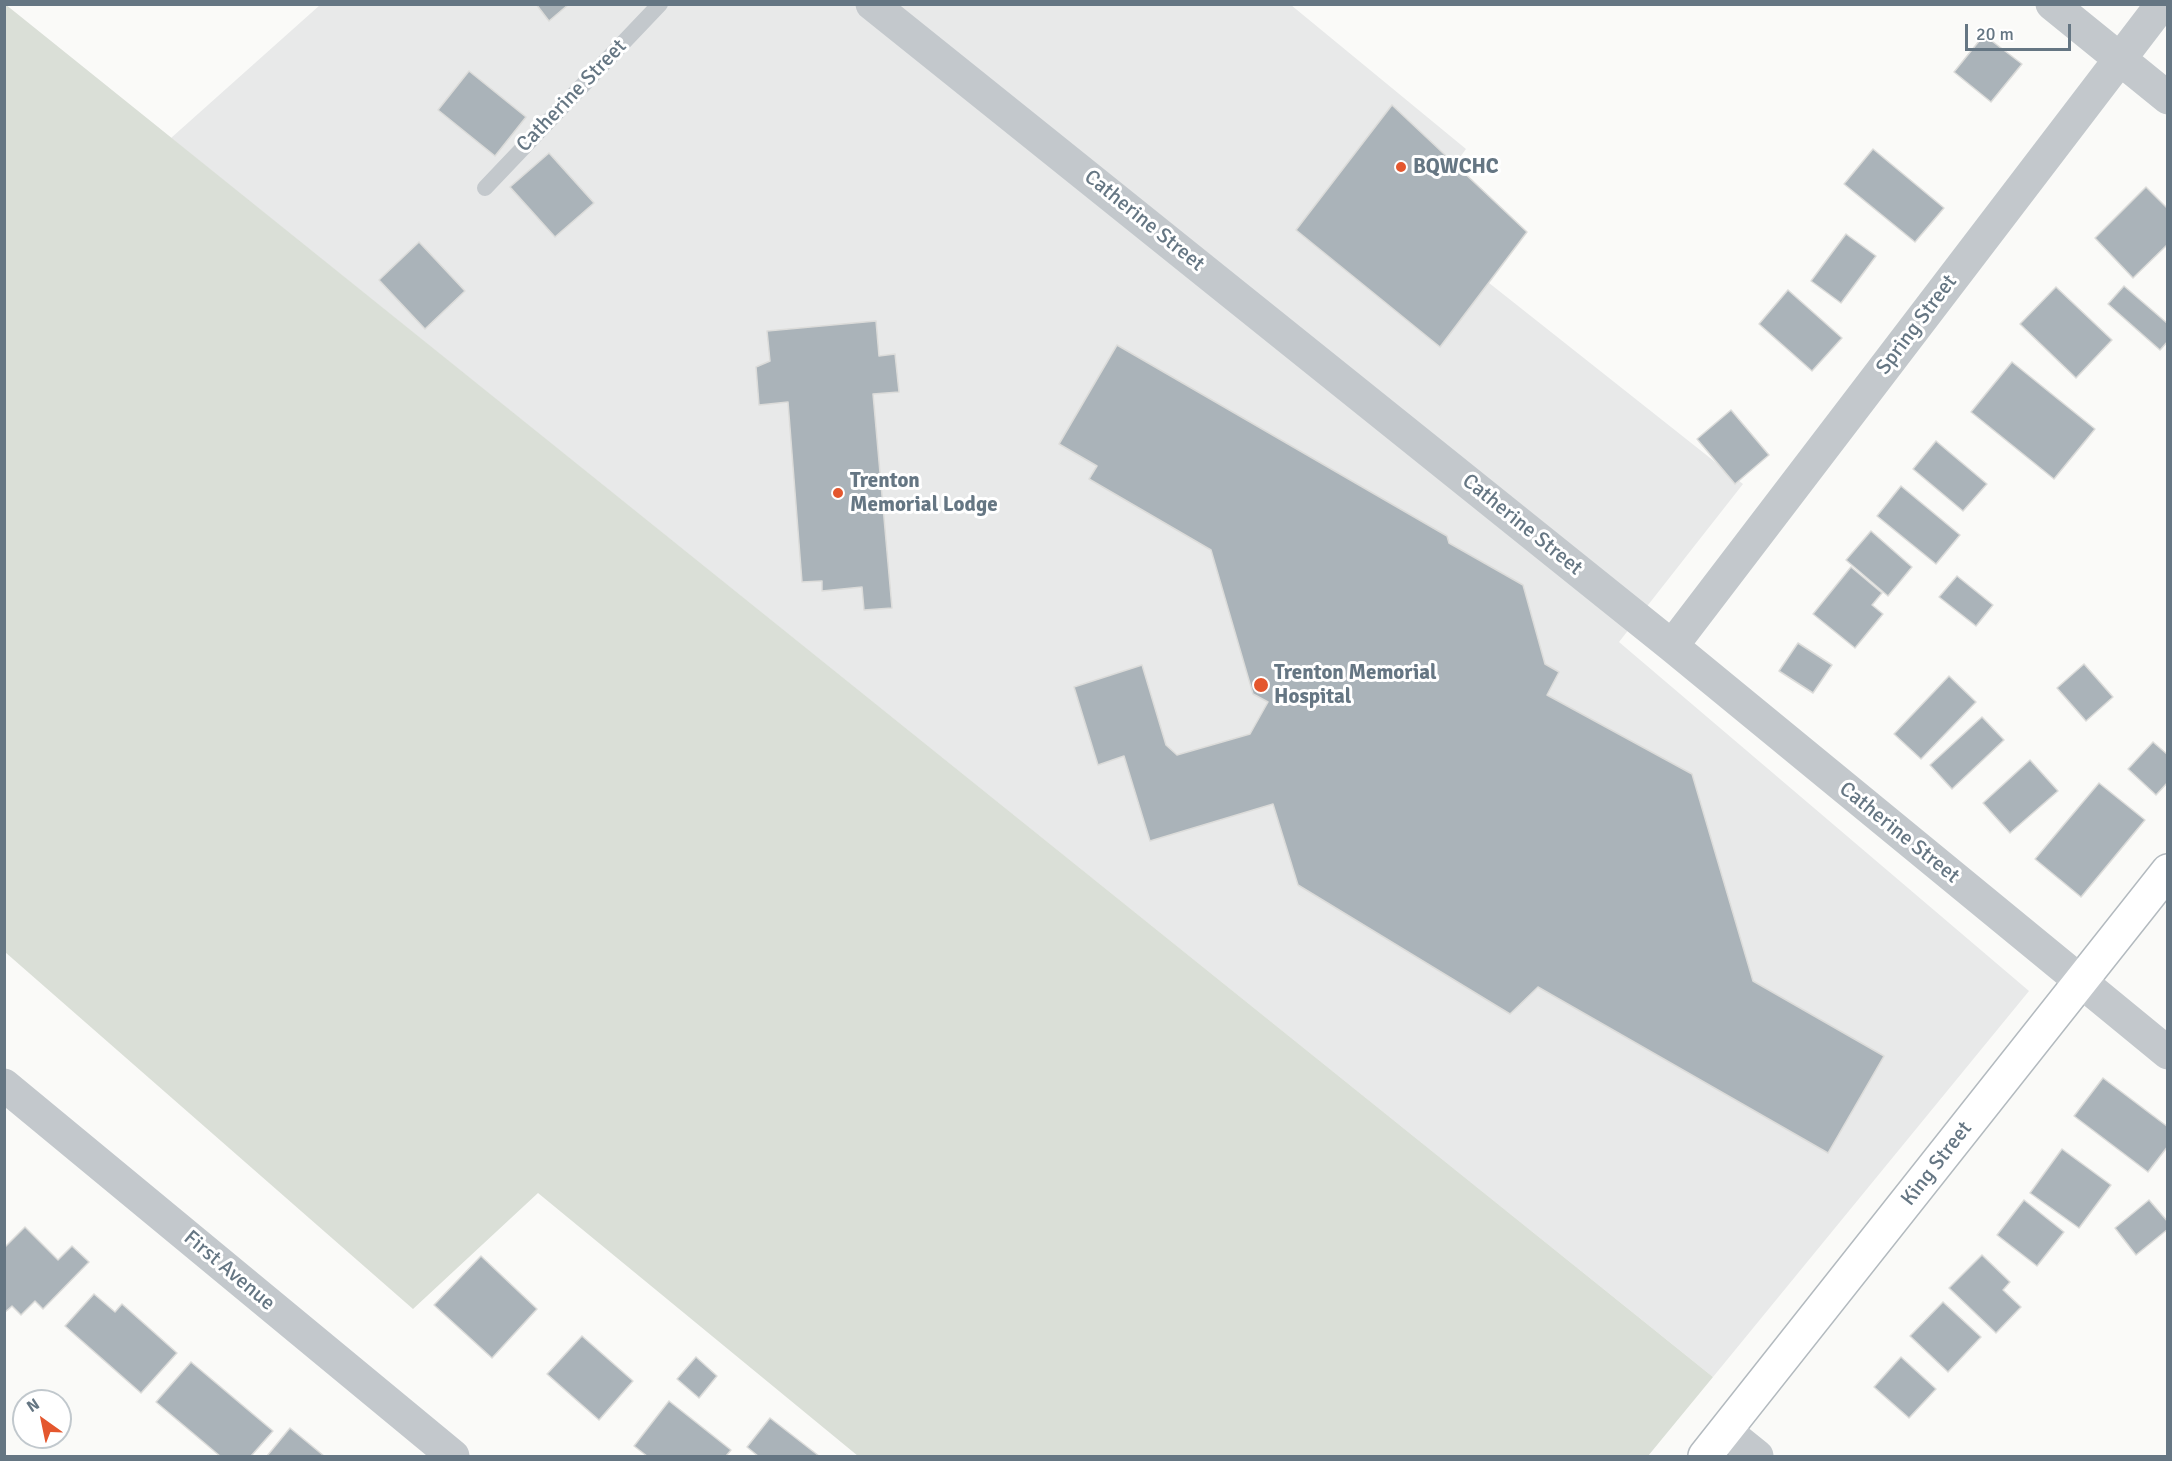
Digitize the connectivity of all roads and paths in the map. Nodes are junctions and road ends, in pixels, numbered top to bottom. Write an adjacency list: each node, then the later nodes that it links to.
1 (660, 4): 7 (lane, Catherine Street)
2 (872, 4): 8 (street, Catherine Street)
3 (2052, 4): 5 (street)
4 (2162, 4): 5 (street, Spring Street)
5 (2119, 59): 6 (street); 8 (street, Spring Street)
6 (2168, 98)
7 (485, 188)
8 (1672, 646): 10 (street, Catherine Street)
9 (2168, 871): 10 (street, King Street)
10 (2080, 982): 11 (street, Catherine Street); 13 (street, King Street)
11 (2168, 1053)
12 (4, 1085): 14 (street, First Avenue)
13 (1726, 1431): 15 (street, King Street); 16 (street)
14 (453, 1456)
15 (1705, 1456)
16 (1757, 1456)

